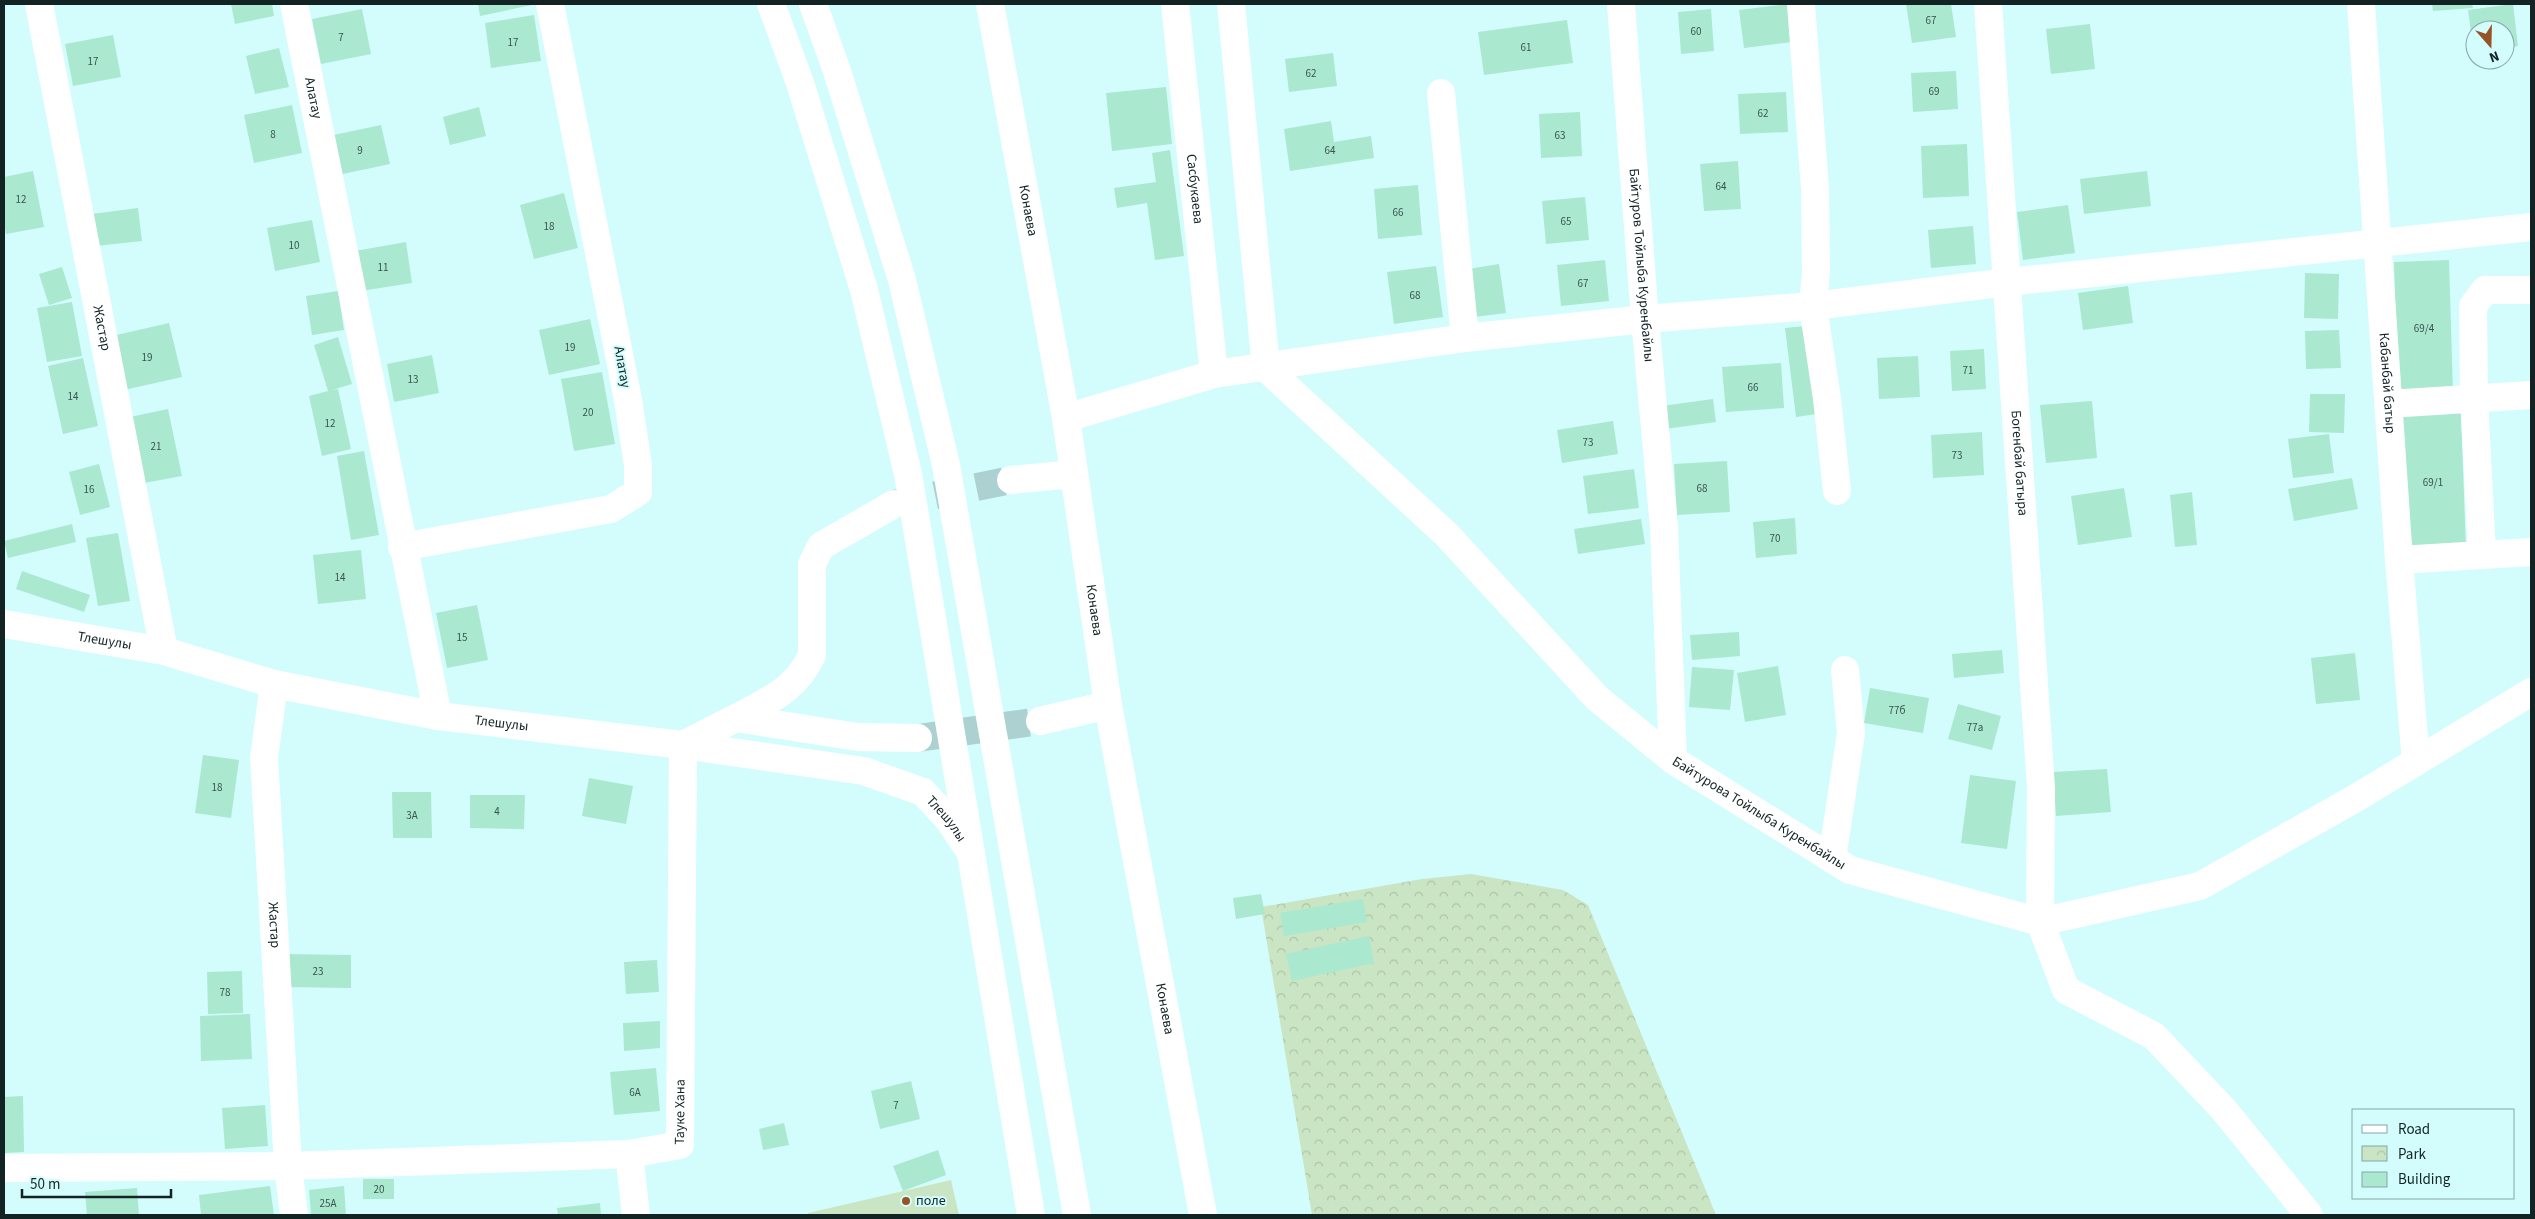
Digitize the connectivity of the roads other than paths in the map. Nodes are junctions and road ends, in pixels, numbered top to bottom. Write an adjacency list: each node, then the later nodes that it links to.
1 (39, 4): 37 (main road, Жастар)
2 (294, 4): 32 (main road, Алатау)
3 (550, 4): 32 (main road, Алатау)
4 (771, 4): 49 (main road)
5 (813, 4): 58 (main road)
6 (990, 4): 26 (main road, Конаева)
7 (1175, 4): 22 (main road, Сасбукаева)
8 (1231, 4): 21 (main road)
9 (1621, 4): 19 (main road, Байтуров Тойлыба Куренбайлы)
10 (1801, 4): 18 (main road)
11 (1988, 4): 16 (main road, Богенбай батыра)
12 (2361, 4): 15 (main road, Кабанбай батыр)
13 (1441, 93): 20 (main road)
14 (2531, 226): 15 (main road)
15 (2378, 242): 16 (main road); 25 (main road, Кабанбай батыр)
16 (2008, 282): 18 (main road); 51 (main road, Богенбай батыра)
17 (2531, 290): 24 (main road)
18 (1813, 306): 19 (main road); 29 (main road)
19 (1645, 319): 20 (main road); 31 (main road, Байтуров Тойлыба Куренбайлы)
20 (1465, 338): 21 (main road)
21 (1266, 368): 22 (main road); 47 (main road)
22 (1214, 374): 26 (main road)
23 (2531, 396): 24 (main road)
24 (2474, 398): 25 (main road); 34 (main road)
25 (2388, 404): 35 (main road, Кабанбай батыр)
26 (1066, 418): 27 (main road, Конаева)
27 (1074, 474): 28 (main road); 41 (main road, Конаева)
28 (1011, 480)
29 (1838, 491)
30 (894, 504): 43 (main road)
31 (1664, 527): 47 (main road, Байтурова Тойлыба Куренбайлы)
32 (402, 547): 42 (main road, Алатау)
33 (2531, 552): 34 (main road)
34 (2482, 554): 35 (main road)
35 (2399, 560): 48 (main road, Кабанбай батыр)
36 (4, 624): 37 (main road, Тлешулы)
37 (164, 651): 39 (main road, Тлешулы)
38 (1845, 670): 50 (main road)
39 (274, 684): 42 (main road, Тлешулы); 53 (main road, Жастар)
40 (2531, 692): 48 (main road)
41 (1108, 705): 44 (main road); 59 (main road, Конаева)
42 (438, 716): 46 (main road, Тлешулы)
43 (736, 718): 45 (main road); 46 (main road)
44 (1040, 721)
45 (918, 738)
46 (683, 745): 49 (main road, Тлешулы); 52 (main road, Тауке Хана)
47 (1673, 760): 50 (main road, Байтурова Тойлыба Куренбайлы)
48 (2416, 762): 51 (main road)
49 (971, 853): 57 (main road)
50 (1832, 859): 51 (main road, Байтурова Тойлыба Куренбайлы)
51 (2040, 922): 60 (main road)
52 (629, 1154): 53 (main road, Тауке Хана); 56 (main road)
53 (288, 1166): 54 (main road); 55 (main road, Жастар)
54 (4, 1168)
55 (294, 1215)
56 (636, 1215)
57 (1031, 1215)
58 (1077, 1215)
59 (1204, 1215)
60 (2309, 1215)

